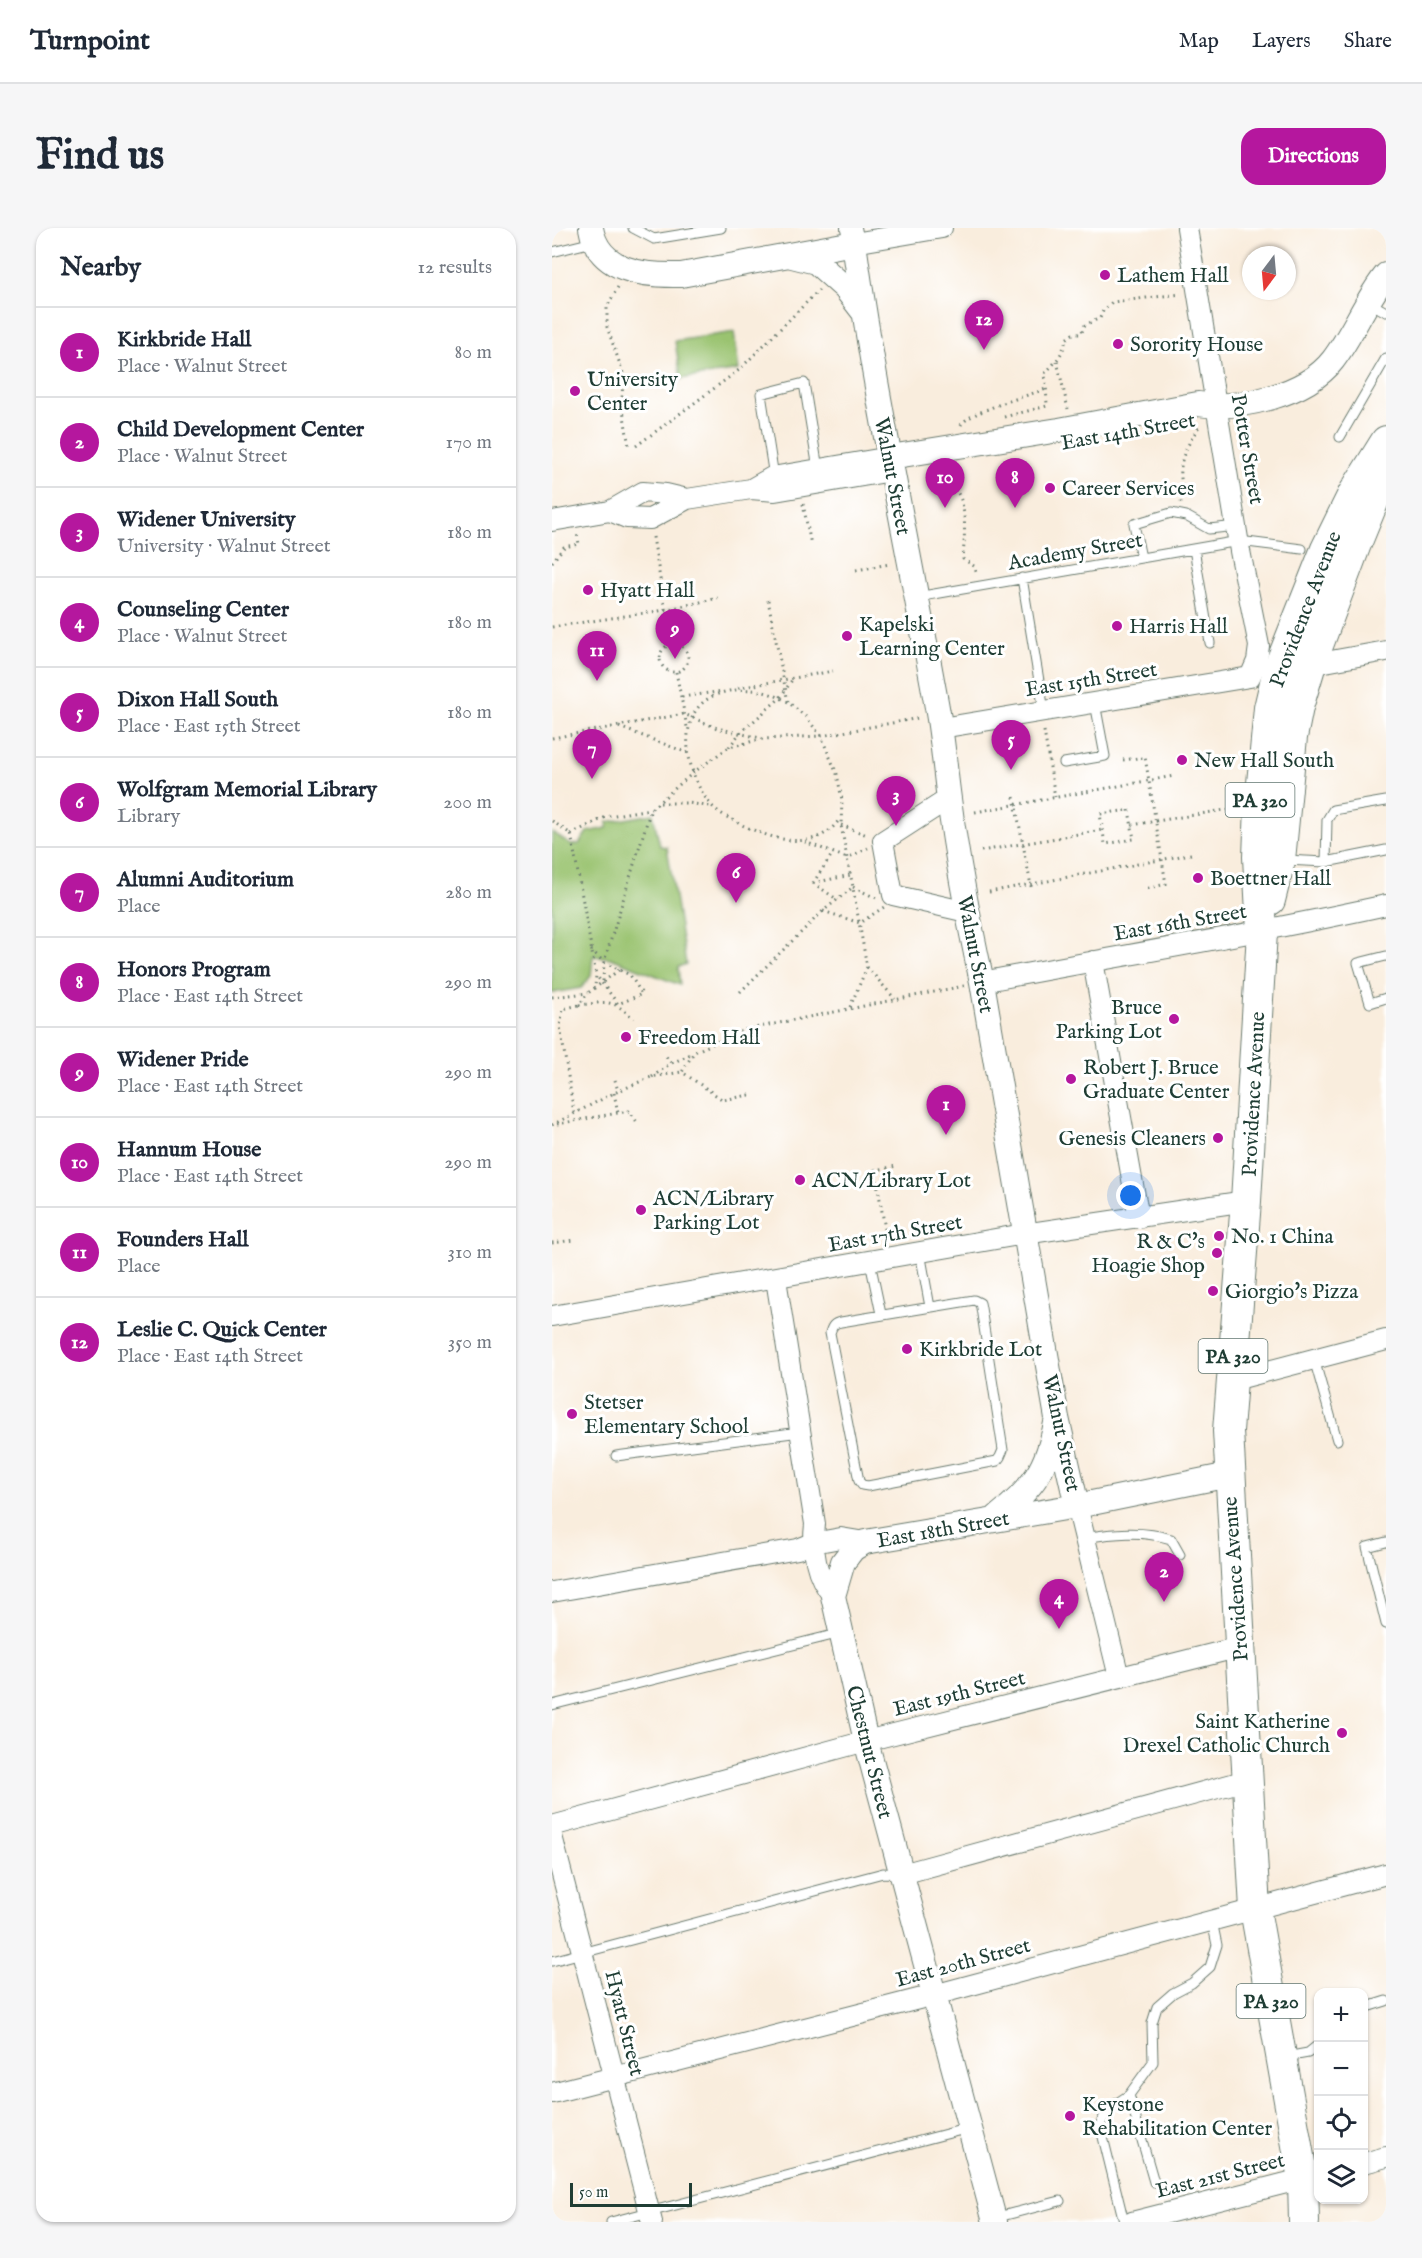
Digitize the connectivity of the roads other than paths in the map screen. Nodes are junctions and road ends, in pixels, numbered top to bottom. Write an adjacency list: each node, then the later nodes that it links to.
1 (633, 228): 2 (lane)
2 (721, 228)
3 (942, 228): 5 (street)
4 (1187, 228): 13 (street, Potter Street)
5 (852, 236): 8 (street); 11 (street, Walnut Street)
6 (596, 241): 7 (lane); 8 (street)
7 (552, 252)
8 (787, 255): 11 (street)
9 (1386, 274): 10 (street, East 14th Street)
10 (1377, 307): 13 (street, East 14th Street)
11 (863, 311): 17 (street, Walnut Street)
12 (1386, 358): 15 (lane)
13 (1209, 413): 14 (street, East 14th Street); 25 (street, Potter Street)
14 (1064, 433): 17 (street, East 14th Street); 17 (street, East 14th Street)
15 (1340, 437)
16 (1386, 441): 34 (main road, Providence Avenue / PA 320)
17 (891, 464): 18 (street, East 14th Street); 21 (street, East 14th Street); 30 (street, Walnut Street)
18 (819, 469): 20 (street, East 14th Street); 20 (lane)
19 (1386, 471): 33 (main road, Providence Avenue / PA 320)
20 (774, 477): 21 (street, East 14th Street)
21 (751, 489): 22 (street, East 14th Street)
22 (687, 500): 23 (street, East 14th Street); 23 (street, East 14th Street)
23 (610, 511): 24 (street, East 14th Street)
24 (552, 521)
25 (1238, 534): 26 (lane, Academy Street); 27 (lane); 28 (lane); 34 (street, Potter Street)
26 (1194, 549): 28 (lane, Academy Street); 31 (lane)
27 (1302, 549)
28 (1141, 558): 29 (lane, Academy Street)
29 (1022, 578): 30 (lane, Academy Street); 36 (lane)
30 (916, 597): 37 (street, Walnut Street)
31 (1210, 643)
32 (1386, 651): 33 (street, East 15th Street)
33 (1311, 664): 34 (street, East 15th Street); 42 (main road, Providence Avenue / PA 320)
34 (1264, 673): 35 (street, East 15th Street); 46 (main road, Providence Avenue / PA 320)
35 (1095, 703): 36 (street, East 15th Street); 38 (lane)
36 (1044, 711): 37 (street, East 15th Street)
37 (939, 722): 39 (street, Walnut Street)
38 (1064, 763)
39 (948, 799): 45 (street, Walnut Street); 45 (street)
40 (1386, 801): 43 (lane)
41 (1386, 850): 43 (lane)
42 (1280, 860): 43 (lane); 46 (main road, Providence Avenue / PA 320)
43 (1326, 862)
44 (1386, 905): 46 (street, East 16th Street)
45 (966, 912): 49 (street, Walnut Street)
46 (1262, 932): 48 (street, East 16th Street); 51 (main road, Providence Avenue / PA 320)
47 (1386, 956): 50 (lane)
48 (1093, 961): 49 (street, East 16th Street); 52 (street)
49 (982, 982): 53 (street, Walnut Street)
50 (1386, 998)
51 (1246, 1201): 52 (street, East 17th Street); 62 (main road, Providence Avenue / PA 320)
52 (1139, 1218): 53 (street, East 17th Street)
53 (1024, 1234): 54 (street, East 17th Street); 63 (street, Walnut Street)
54 (920, 1252): 55 (street, East 17th Street); 57 (lane)
55 (870, 1262): 56 (street, East 17th Street); 58 (lane)
56 (776, 1279): 59 (street, East 17th Street); 64 (street, Chestnut Street)
57 (930, 1307): 58 (lane); 58 (lane)
58 (881, 1314)
59 (552, 1316)
60 (1386, 1340): 61 (street)
61 (1314, 1359): 62 (street); 65 (lane)
62 (1230, 1381): 67 (main road, Providence Avenue / PA 320)
63 (1057, 1418): 68 (street, Walnut Street); 69 (street)
64 (800, 1432): 66 (lane); 71 (street, Chestnut Street)
65 (1337, 1440)
66 (616, 1456)
67 (1229, 1475): 68 (street, East 18th Street); 79 (main road, Providence Avenue / PA 320)
68 (1077, 1506): 69 (street, East 18th Street); 70 (street, Walnut Street)
69 (994, 1520): 72 (street, East 18th Street)
70 (1084, 1538): 74 (lane); 80 (street, Walnut Street)
71 (813, 1542): 72 (street, East 18th Street); 75 (street, East 18th Street); 76 (street, Chestnut Street)
72 (865, 1542): 76 (street)
73 (1386, 1542): 77 (lane)
74 (1180, 1555)
75 (552, 1592)
76 (833, 1596): 78 (street, Chestnut Street)
77 (1386, 1624)
78 (842, 1633): 81 (lane); 82 (street, Chestnut Street)
79 (1240, 1647): 80 (street, East 19th Street); 83 (main road, Providence Avenue / PA 320)
80 (1119, 1677): 82 (street, East 19th Street)
81 (552, 1705)
82 (866, 1741): 84 (street, East 19th Street); 86 (street, Chestnut Street)
83 (1247, 1780): 86 (street); 88 (main road, Providence Avenue / PA 320)
84 (552, 1826)
85 (552, 1836): 90 (street, Hyatt Street)
86 (902, 1874): 90 (lane); 92 (street, Chestnut Street)
87 (1386, 1874): 88 (street, East 20th Street)
88 (1255, 1909): 89 (street, East 20th Street); 96 (main road, Providence Avenue / PA 320)
89 (1212, 1921): 92 (street, East 20th Street); 99 (lane)
90 (582, 1953): 91 (lane); 97 (street, Hyatt Street)
91 (552, 1961)
92 (934, 1995): 97 (street, East 20th Street); 100 (street, Chestnut Street)
93 (1386, 2001): 94 (lane)
94 (1370, 2006)
95 (1314, 2048): 96 (lane)
96 (1281, 2057): 103 (main road, Providence Avenue / PA 320)
97 (613, 2077): 98 (street, East 20th Street); 106 (street, Hyatt Street)
98 (552, 2093)
99 (1130, 2095): 104 (lane); 109 (lane)
100 (969, 2128): 106 (lane); 107 (street, Chestnut Street)
101 (1386, 2157): 102 (street)
102 (1368, 2162)
103 (1311, 2177): 109 (street, East 21st Street); 110 (main road, Providence Avenue / PA 320)
104 (1154, 2182)
105 (1060, 2201): 107 (lane)
106 (651, 2217): 108 (lane)
107 (995, 2220)
108 (611, 2222)
109 (1133, 2222)
110 (1304, 2222)

